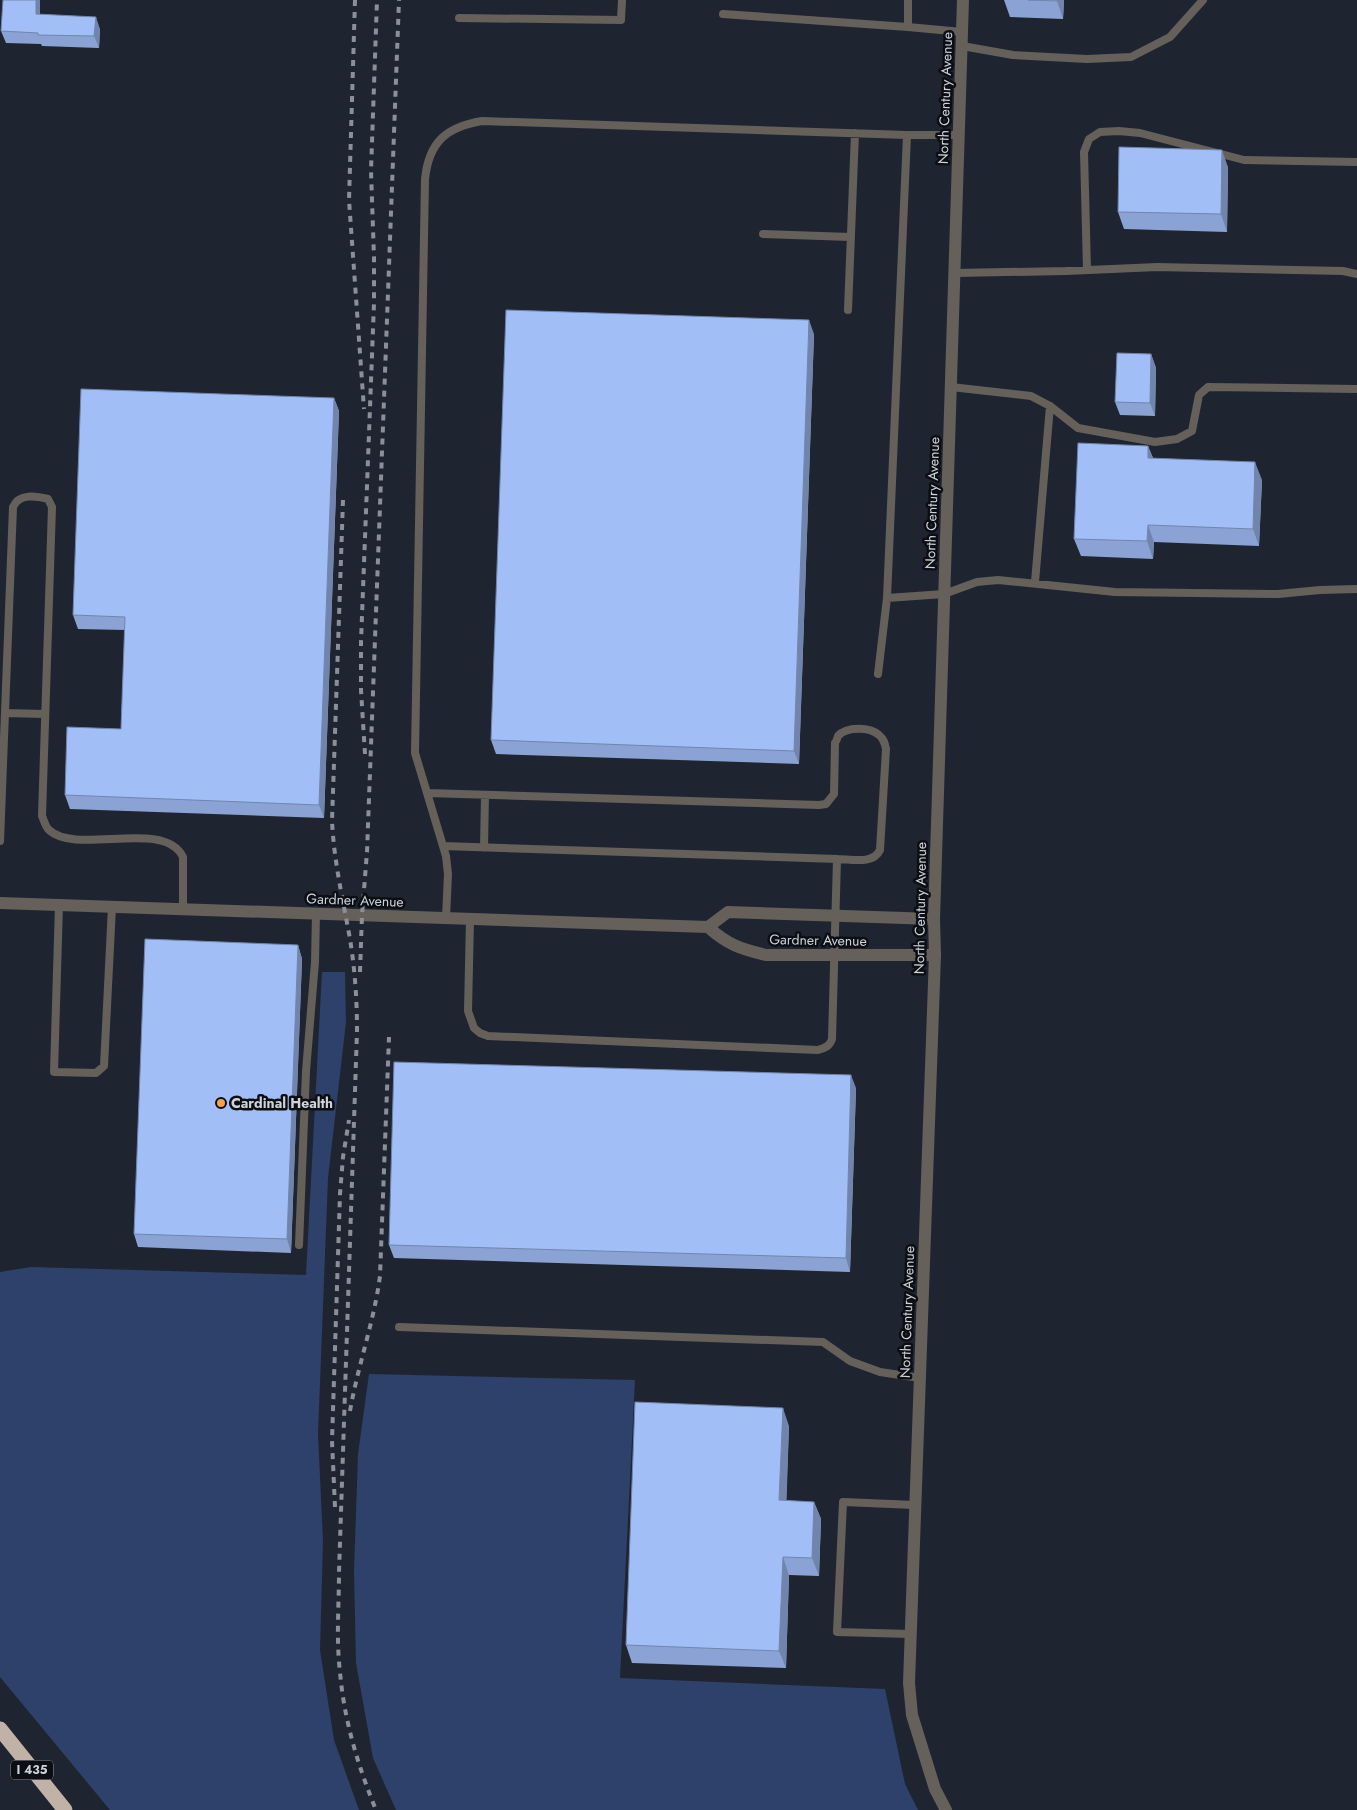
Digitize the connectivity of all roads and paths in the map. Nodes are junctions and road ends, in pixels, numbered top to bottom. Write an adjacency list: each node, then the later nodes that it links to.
1 (622, 0): 6 (lane)
2 (908, 0): 7 (lane)
3 (964, 0): 8 (street, North Century Avenue)
4 (1203, 0): 9 (lane)
5 (723, 14): 7 (lane)
6 (460, 18)
7 (908, 27): 8 (lane)
8 (962, 32): 9 (street, North Century Avenue)
9 (962, 46): 12 (street, North Century Avenue)
10 (854, 133): 11 (lane); 15 (lane); 30 (lane)
11 (908, 135): 12 (lane); 26 (lane)
12 (959, 135): 17 (street, North Century Avenue)
13 (1357, 162): 16 (lane)
14 (763, 234): 15 (lane)
15 (850, 237): 19 (lane)
16 (1088, 270): 17 (lane); 18 (lane)
17 (955, 274): 20 (street, North Century Avenue)
18 (1357, 274)
19 (848, 310)
20 (951, 387): 22 (lane); 25 (street, North Century Avenue)
21 (1357, 388): 22 (lane)
22 (1050, 406): 23 (lane)
23 (1035, 582): 24 (lane); 25 (lane)
24 (1357, 589)
25 (944, 594): 26 (lane); 44 (street, North Century Avenue)
26 (887, 598): 27 (lane)
27 (878, 674)
28 (5, 713): 29 (lane); 29 (lane); 32 (lane)
29 (45, 714): 39 (lane)
30 (427, 793): 31 (lane); 33 (lane)
31 (485, 794): 34 (lane); 35 (lane)
32 (0, 841)
33 (443, 846): 34 (lane); 42 (lane)
34 (484, 848): 35 (lane)
35 (836, 859): 41 (lane)
36 (0, 903): 37 (street, Gardner Avenue)
37 (58, 905): 38 (street, Gardner Avenue); 38 (lane)
38 (112, 907): 39 (street, Gardner Avenue)
39 (183, 909): 40 (street, Gardner Avenue)
40 (316, 913): 42 (street, Gardner Avenue); 48 (lane)
41 (835, 915): 44 (street, Gardner Avenue); 45 (street, Gardner Avenue); 46 (lane)
42 (446, 918): 43 (street, Gardner Avenue)
43 (470, 919): 45 (street, Gardner Avenue); 46 (lane)
44 (934, 919): 47 (street, North Century Avenue)
45 (708, 927): 46 (street, Gardner Avenue)
46 (834, 955): 47 (street, Gardner Avenue)
47 (935, 955): 50 (street, North Century Avenue)
48 (299, 1245)
49 (399, 1327): 50 (lane)
50 (920, 1378): 51 (street, North Century Avenue)
51 (915, 1505): 52 (street, North Century Avenue); 52 (lane)
52 (910, 1634): 55 (street, North Century Avenue)
53 (0, 1729): 54 (highway, I 435)
54 (65, 1810)
55 (946, 1810)

